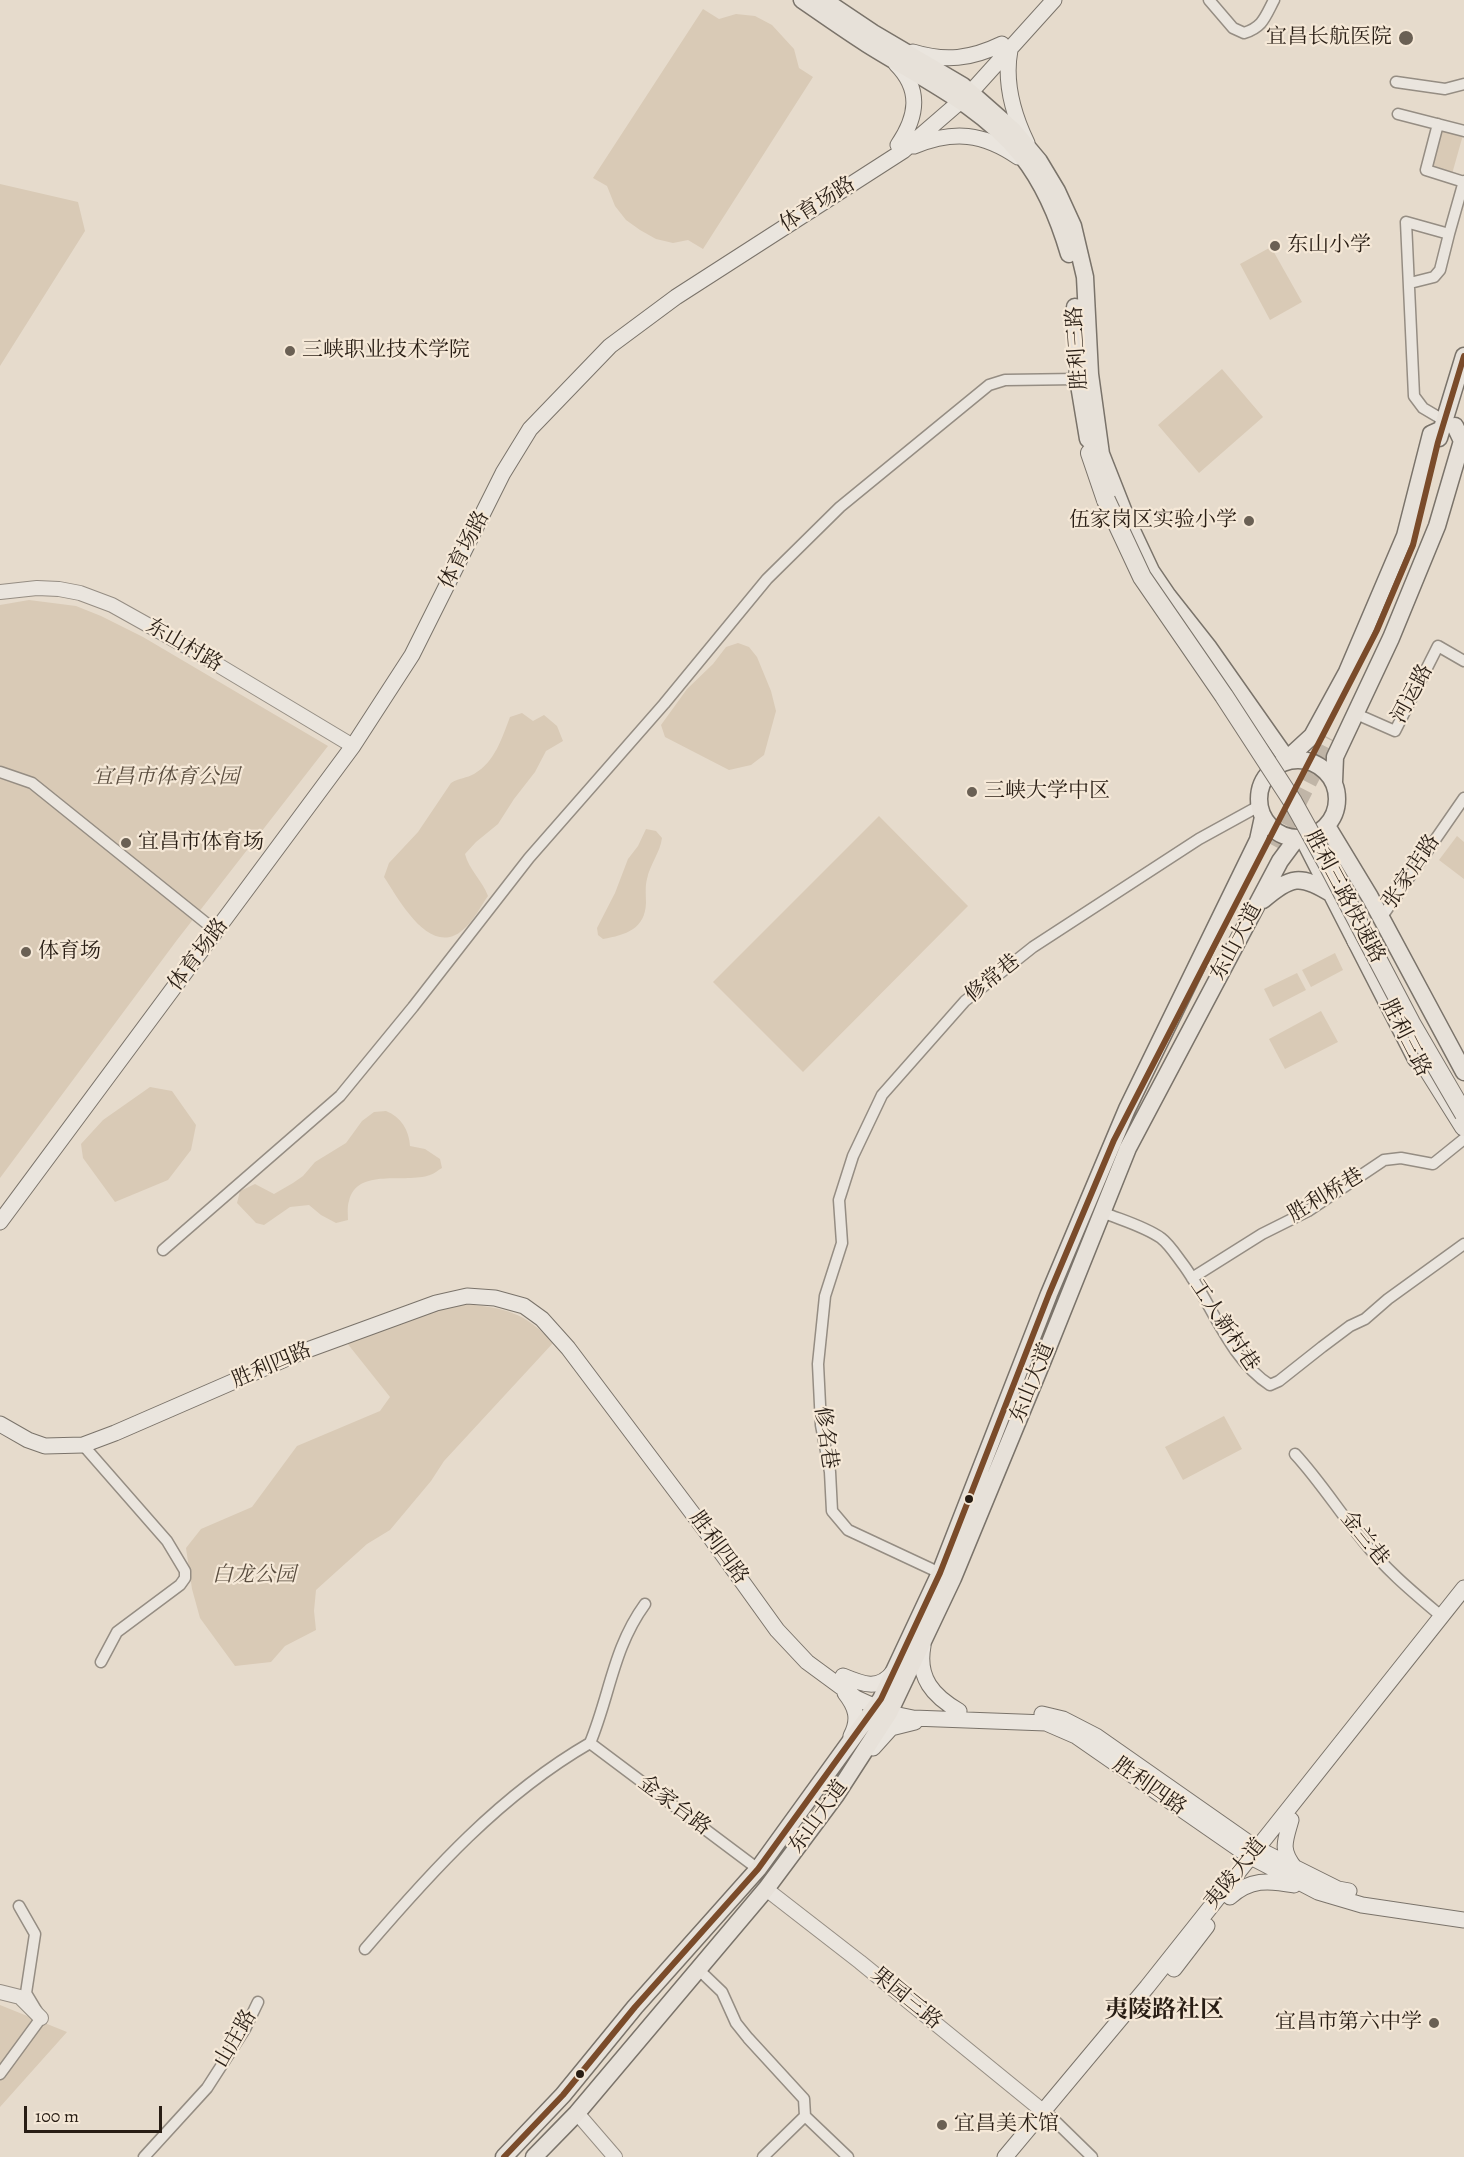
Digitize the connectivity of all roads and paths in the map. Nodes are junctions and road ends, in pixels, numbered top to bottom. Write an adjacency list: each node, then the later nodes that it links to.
1 (802, 0): 8 (main road, 胜利三路)
2 (824, 0): 8 (main road, 胜利三路)
3 (1042, 0): 7 (main road, 体育场路)
4 (1054, 0): 7 (main road, 体育场路)
5 (1209, 0): 6 (street)
6 (1274, 0)
7 (1006, 47): 8 (main road); 11 (main road, 体育场路); 16 (main road)
8 (893, 52): 11 (main road, 胜利三路); 15 (main road)
9 (1396, 82): 10 (street)
10 (1464, 84)
11 (962, 94): 15 (main road, 体育场路); 16 (main road, 胜利三路)
12 (1398, 114): 13 (street)
13 (1438, 124): 14 (street); 17 (street)
14 (1464, 131)
15 (900, 148): 16 (main road); 30 (main road, 体育场路)
16 (1029, 157): 21 (main road, 胜利三路); 24 (main road, 胜利三路)
17 (1464, 181): 18 (street)
18 (1449, 234): 19 (street); 19 (street)
19 (1410, 282): 23 (street)
20 (1464, 356): 23 (main road)
21 (1078, 379): 24 (main road, 胜利三路); 56 (street)
22 (1464, 395): 23 (main road)
23 (1446, 432): 28 (main road); 29 (main road); 31 (main road)
24 (1096, 453): 25 (highway); 31 (main road, 胜利三路); 33 (main road, 胜利三路)
25 (1109, 499): 46 (highway, 胜利三路快速路); 47 (highway, 胜利三路快速路, bridge)
26 (0, 592): 30 (street, 东山村路)
27 (1464, 661): 28 (street, 河运路)
28 (1354, 713): 34 (main road)
29 (1327, 737)
30 (350, 744): 43 (main road, 体育场路); 53 (main road, 体育场路)
31 (1287, 759): 33 (main road); 34 (main road)
32 (0, 772): 43 (street)
33 (1268, 772): 36 (main road)
34 (1334, 782): 37 (main road)
35 (1464, 798): 42 (street, 张家店路)
36 (1261, 812): 38 (main road); 50 (main road, 东山大道); 54 (street, 修常巷)
37 (1327, 826): 38 (main road); 42 (main road, 胜利三路)
38 (1300, 838): 40 (main road, 胜利三路); 41 (main road, 东山大道)
39 (1272, 845): 50 (main road)
40 (1332, 894): 41 (main road); 44 (main road, 胜利三路)
41 (1255, 907): 50 (main road, 东山大道)
42 (1381, 918): 45 (main road, 胜利三路)
43 (211, 927): 51 (main road, 体育场路)
44 (1356, 940): 48 (highway); 49 (main road, 胜利三路)
45 (1464, 1072)
46 (1464, 1098)
47 (1464, 1114)
48 (1464, 1127)
49 (1464, 1139): 57 (street, 胜利桥巷)
50 (1121, 1144): 52 (main road, 东山大道); 62 (main road, 东山大道)
51 (0, 1206)
52 (1102, 1212): 57 (street, 工人新村巷); 67 (main road, 东山大道)
53 (0, 1222)
54 (842, 1243): 62 (street, 修名巷)
55 (1464, 1244): 57 (street, 工人新村巷)
56 (163, 1250)
57 (1192, 1278)
58 (0, 1415): 70 (main road, 胜利四路)
59 (0, 1424): 60 (main road, 胜利四路)
60 (83, 1445): 68 (street); 70 (main road, 胜利四路)
61 (1295, 1454): 66 (street, 金兰巷)
62 (940, 1573): 69 (main road, 东山大道)
63 (1464, 1588): 66 (main road, 夷陵大道)
64 (1464, 1598): 76 (main road, 夷陵大道)
65 (645, 1604): 73 (street)
66 (1442, 1616): 76 (main road, 夷陵大道)
67 (924, 1641): 71 (main road, 东山大道); 72 (main road)
68 (101, 1662)
69 (895, 1669): 70 (main road); 71 (main road, 东山大道)
70 (841, 1681): 71 (main road, 胜利四路); 74 (main road)
71 (885, 1706): 72 (main road, 胜利四路); 74 (main road, 东山大道); 75 (main road, 东山大道)
72 (954, 1715): 75 (main road); 77 (main road, 胜利四路)
73 (590, 1743): 79 (street, 金家台路); 88 (street)
74 (829, 1773): 79 (main road, 东山大道)
75 (836, 1795): 82 (main road, 东山大道)
76 (1286, 1818): 77 (main road); 78 (main road, 夷陵大道); 80 (main road)
77 (1226, 1834): 78 (main road, 胜利四路); 81 (main road)
78 (1257, 1855): 80 (main road, 胜利四路); 81 (main road, 夷陵大道); 83 (main road, 胜利四路); 84 (main road, 夷陵大道)
79 (758, 1869): 98 (main road, 东山大道)
80 (1298, 1870): 86 (main road, 胜利四路)
81 (1231, 1879): 95 (main road, 夷陵大道)
82 (766, 1889): 89 (main road, 东山大道); 95 (street, 果园三路)
83 (1313, 1889): 84 (main road); 87 (main road, 胜利四路)
84 (1230, 1898): 95 (main road, 夷陵大道)
85 (19, 1906): 92 (street)
86 (1464, 1910)
87 (1464, 1920)
88 (365, 1949)
89 (698, 1969): 94 (main road, 东山大道); 96 (street)
90 (0, 1992): 92 (street)
91 (258, 2002): 97 (street, 山庄路)
92 (40, 2018): 93 (street)
93 (0, 2074)
94 (577, 2113): 99 (main road, 东山大道); 100 (street)
95 (1047, 2115): 103 (main road, 夷陵大道); 104 (main road, 夷陵大道); 105 (street)
96 (805, 2116): 101 (street); 102 (street)
97 (144, 2157)
98 (504, 2157)
99 (534, 2157)
100 (615, 2157)
101 (763, 2157)
102 (848, 2157)
103 (1005, 2157)
104 (1017, 2157)
105 (1092, 2157)

